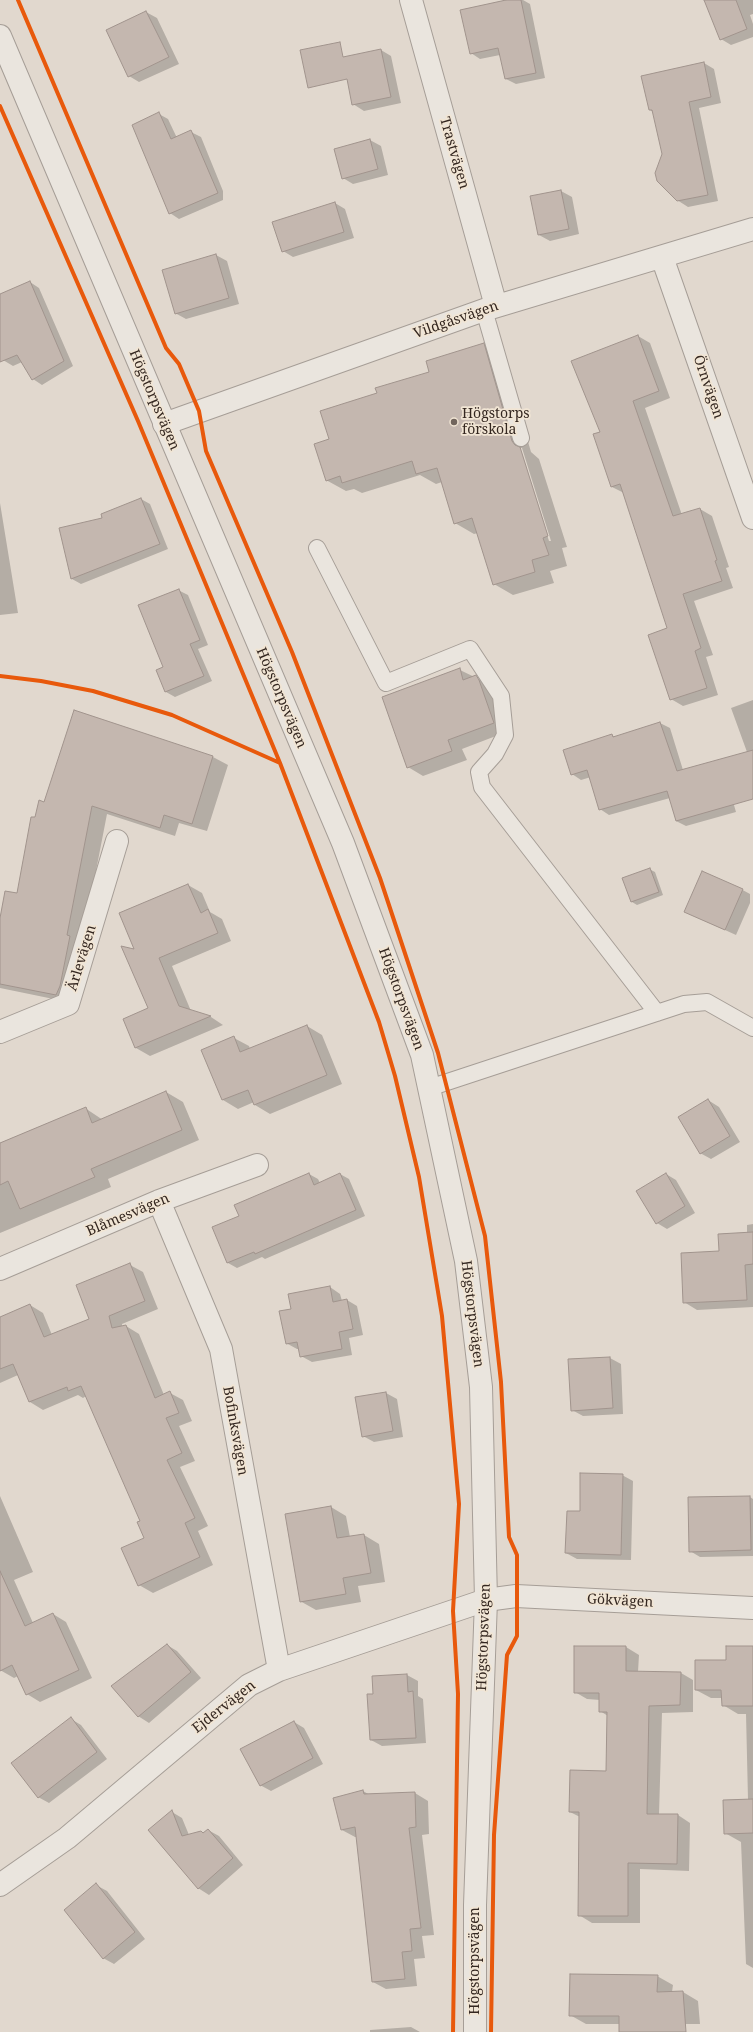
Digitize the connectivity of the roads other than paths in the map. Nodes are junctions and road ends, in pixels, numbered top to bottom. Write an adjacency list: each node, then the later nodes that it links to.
1 (411, 0): 5 (street, Trastvägen)
2 (0, 36): 6 (street, Högstorpsvägen)
3 (753, 229): 4 (street, Vildgåsvägen)
4 (662, 257): 5 (street, Vildgåsvägen); 8 (street, Örnvägen)
5 (490, 308): 6 (street, Vildgåsvägen); 7 (lane)
6 (164, 424): 14 (street, Högstorpsvägen)
7 (521, 438)
8 (753, 518)
9 (317, 548): 11 (lane)
10 (117, 841): 13 (street, Ärlevägen)
11 (657, 1013): 12 (lane); 14 (lane)
12 (753, 1028)
13 (0, 1032)
14 (429, 1088): 18 (street, Högstorpsvägen)
15 (257, 1164): 16 (street, Blåmesvägen)
16 (159, 1201): 17 (street, Blåmesvägen); 20 (street, Bofinksvägen)
17 (0, 1269)
18 (486, 1600): 19 (street, Gökvägen); 20 (street, Ejdervägen); 22 (street, Högstorpsvägen)
19 (753, 1608)
20 (279, 1670): 21 (street, Ejdervägen)
21 (0, 1884)
22 (475, 2032)

